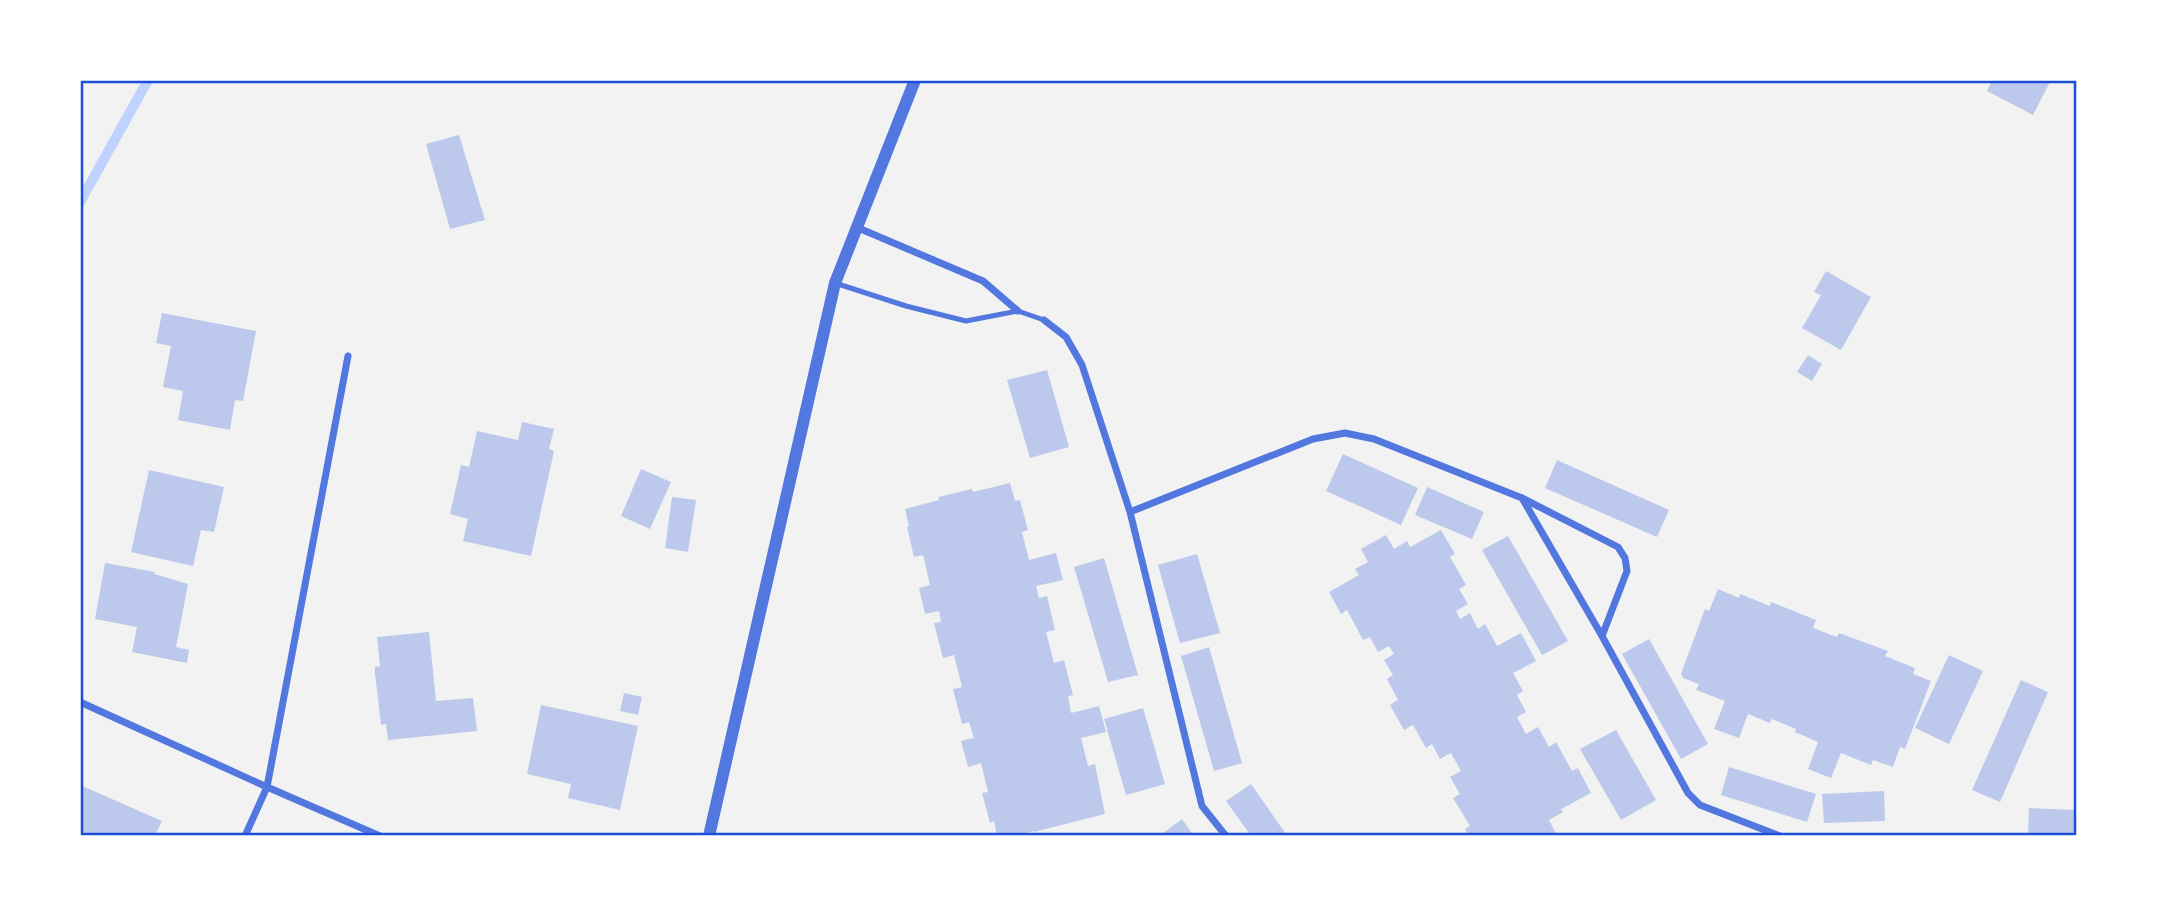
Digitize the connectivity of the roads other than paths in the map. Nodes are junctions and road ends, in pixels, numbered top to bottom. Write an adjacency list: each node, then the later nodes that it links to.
1 (915, 80): 2 (street)
2 (856, 227): 3 (street); 4 (street)
3 (835, 283): 4 (lane); 14 (street)
4 (1018, 311): 5 (lane)
5 (1044, 320): 8 (street)
6 (348, 356): 11 (street)
7 (1522, 499): 8 (street); 9 (street); 9 (street)
8 (1130, 512): 15 (street)
9 (1601, 636): 16 (street)
10 (80, 702): 11 (street)
11 (267, 787): 12 (street); 13 (street)
12 (245, 835)
13 (380, 835)
14 (709, 835)
15 (1226, 835)
16 (1780, 835)

